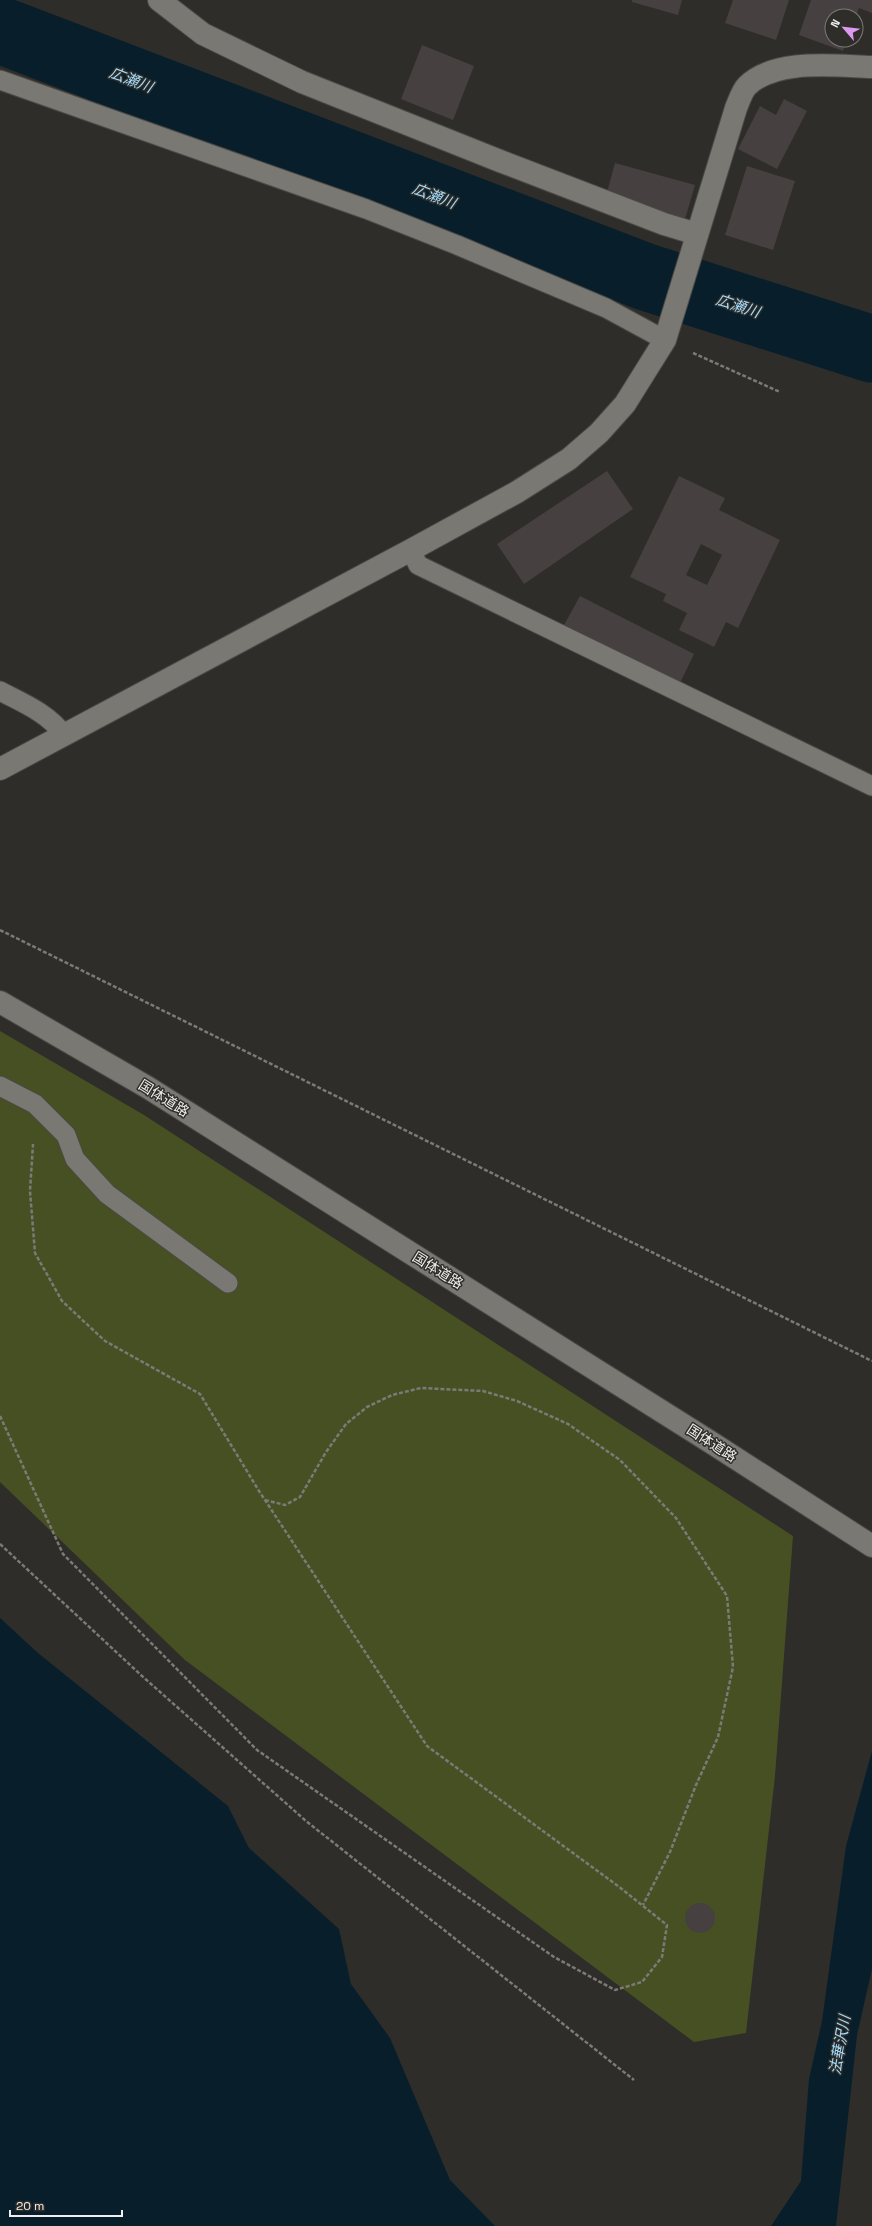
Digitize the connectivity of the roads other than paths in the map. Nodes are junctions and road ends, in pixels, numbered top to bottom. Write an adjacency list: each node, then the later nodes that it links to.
1 (159, 0): 4 (street)
2 (872, 67): 4 (street)
3 (0, 80): 5 (lane)
4 (695, 241): 5 (street)
5 (665, 340): 6 (street)
6 (412, 550): 8 (street); 10 (lane)
7 (0, 691): 8 (lane)
8 (64, 735): 9 (street)
9 (0, 770)
10 (872, 786)
11 (0, 1002): 14 (street, 国体道路)
12 (0, 1086): 13 (lane)
13 (228, 1283)
14 (872, 1546)

